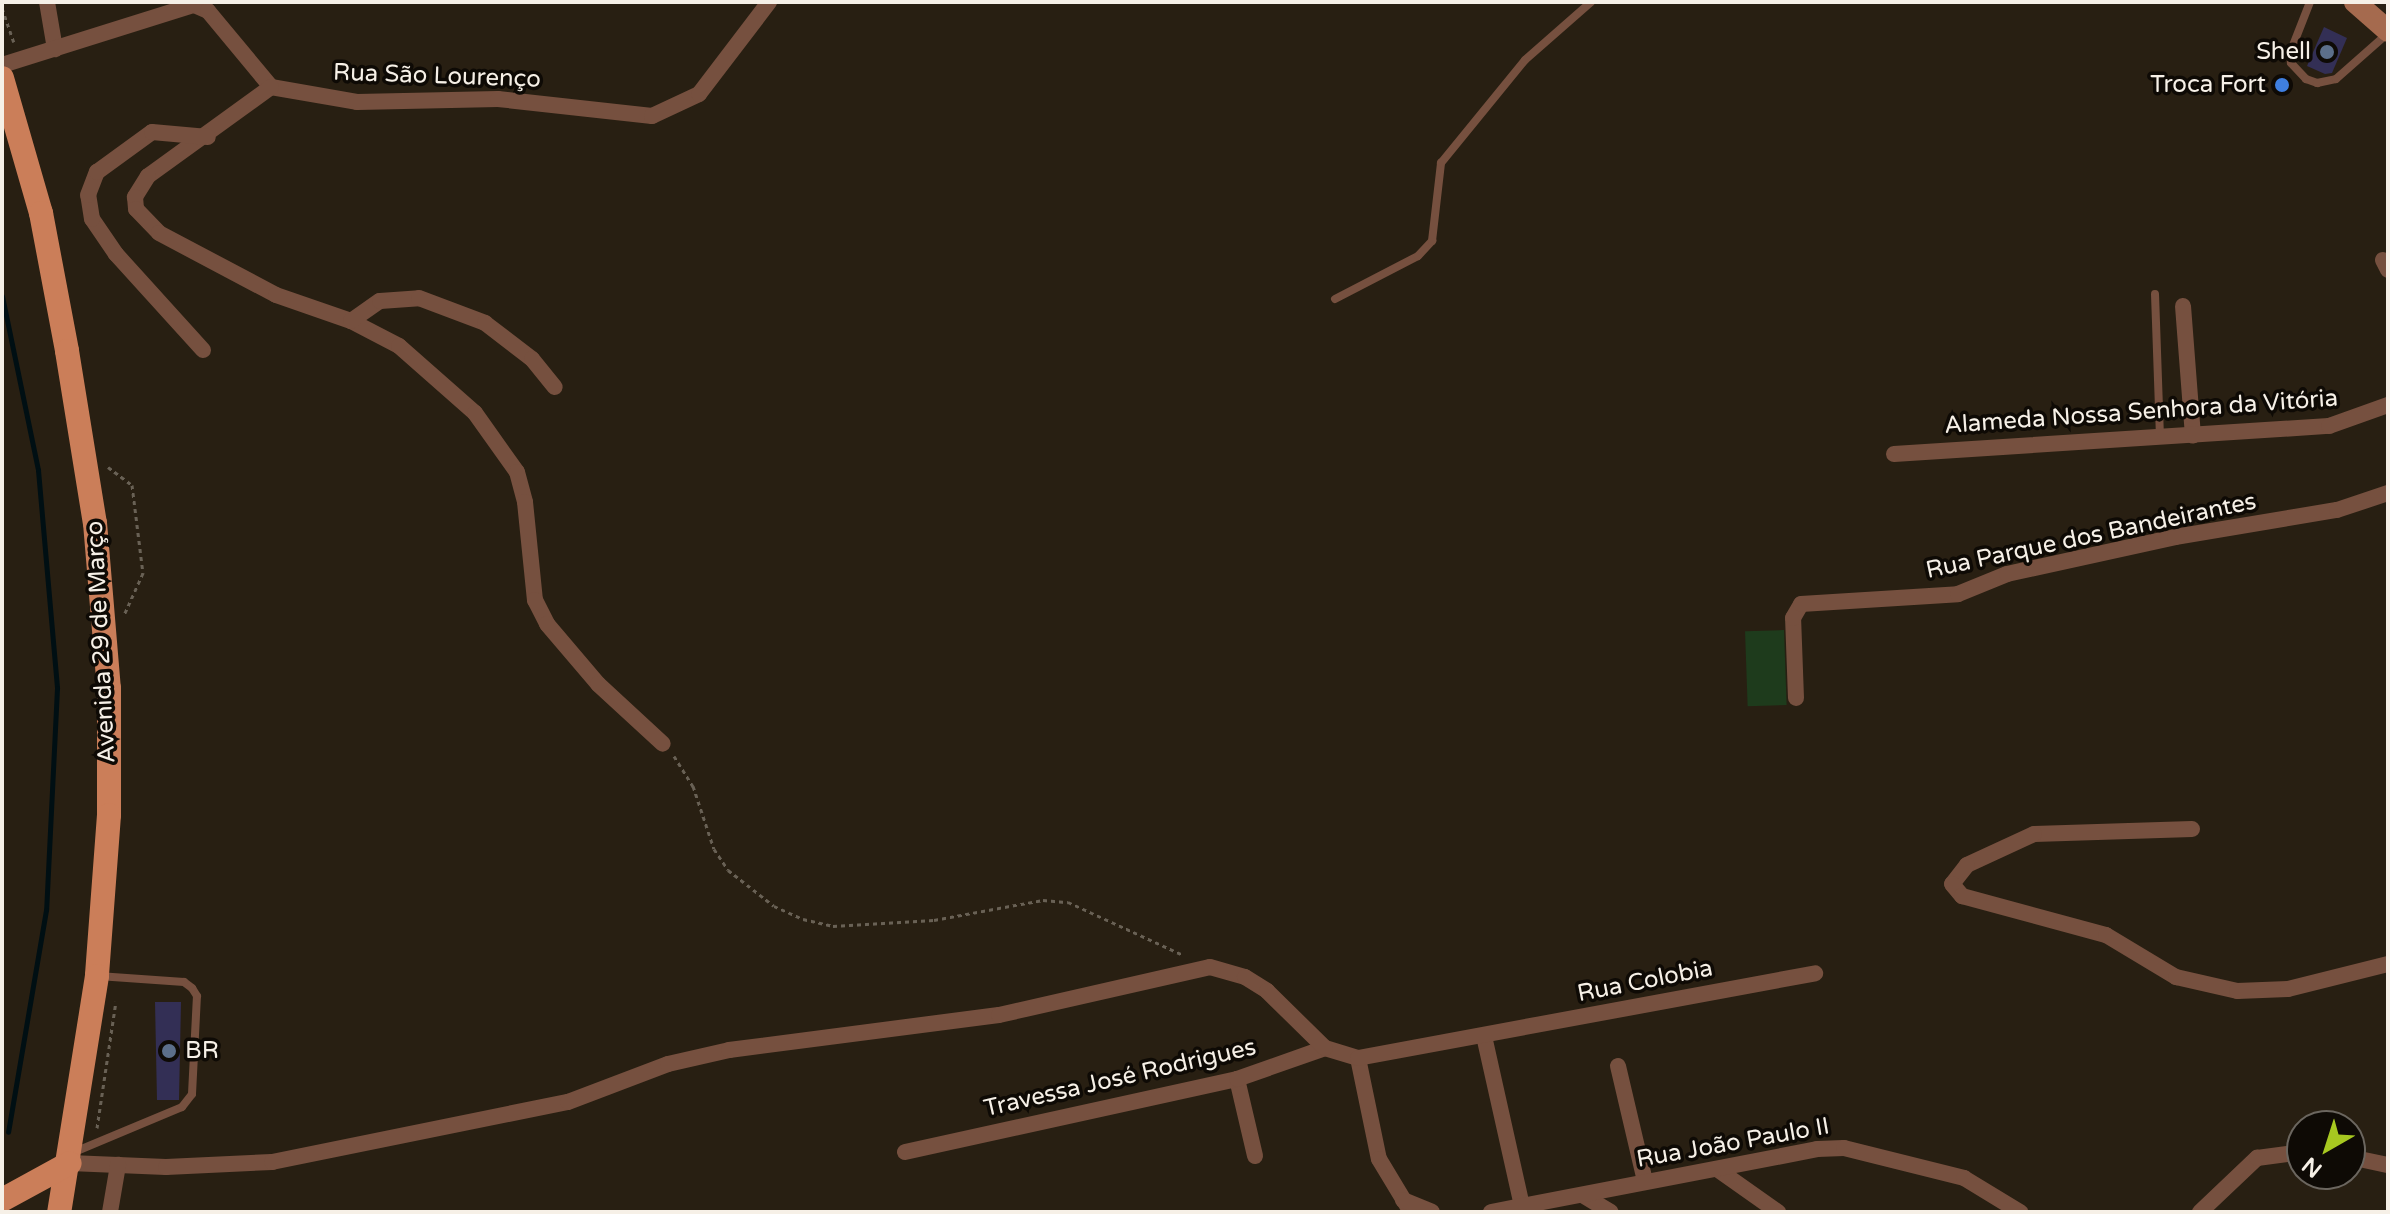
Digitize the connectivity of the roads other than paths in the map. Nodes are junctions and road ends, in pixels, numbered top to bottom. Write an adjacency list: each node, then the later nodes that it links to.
1 (47, 2): 7 (street)
2 (769, 2): 10 (street, Rua São Lourenço)
3 (1591, 2): 13 (lane)
4 (2310, 2): 6 (lane)
5 (2355, 2): 6 (main road)
6 (2388, 32)
7 (55, 49): 8 (street); 10 (street)
8 (2, 65)
9 (2, 78): 28 (main road, Avenida 29 de Março)
10 (271, 87): 11 (street)
11 (208, 137): 15 (street); 16 (street)
12 (2155, 294): 20 (lane)
13 (1335, 299)
14 (2183, 306): 19 (street)
15 (351, 321): 17 (street); 24 (street)
16 (203, 350)
17 (555, 387)
18 (2388, 405): 19 (street, Alameda Nossa Senhora da Vitória)
19 (2193, 436): 20 (street, Alameda Nossa Senhora da Vitória)
20 (2160, 438): 21 (street, Alameda Nossa Senhora da Vitória)
21 (1894, 454)
22 (2388, 493): 23 (street, Rua Parque dos Bandeirantes)
23 (1796, 698)
24 (663, 744)
25 (2192, 829): 26 (street)
26 (2388, 964)
27 (1815, 973): 29 (street, Rua Colobia)
28 (97, 976): 40 (main road, Avenida 29 de Março); 40 (lane)
29 (1484, 1036): 31 (street); 46 (street)
30 (1325, 1048): 31 (street); 33 (street, Travessa José Rodrigues); 38 (street)
31 (1358, 1058): 45 (street)
32 (1618, 1066): 42 (street)
33 (1237, 1079): 34 (street, Travessa José Rodrigues); 36 (street)
34 (905, 1152)
35 (2286, 1154): 54 (street)
36 (1255, 1156)
37 (2366, 1160): 39 (street)
38 (118, 1165): 40 (street); 48 (street)
39 (2388, 1165)
40 (70, 1167): 44 (main road); 47 (main road, Avenida 29 de Março)
41 (1717, 1169): 42 (street, Rua João Paulo II); 52 (street); 53 (street, Rua João Paulo II)
42 (1645, 1181): 43 (street, Rua João Paulo II)
43 (1584, 1196): 46 (street, Rua João Paulo II); 51 (street)
44 (2, 1200)
45 (1407, 1206): 49 (street)
46 (1522, 1206): 50 (street, Rua João Paulo II)
47 (62, 1212)
48 (110, 1212)
49 (1432, 1212)
50 (1491, 1212)
51 (1611, 1212)
52 (1778, 1212)
53 (2020, 1212)
54 (2200, 1212)

